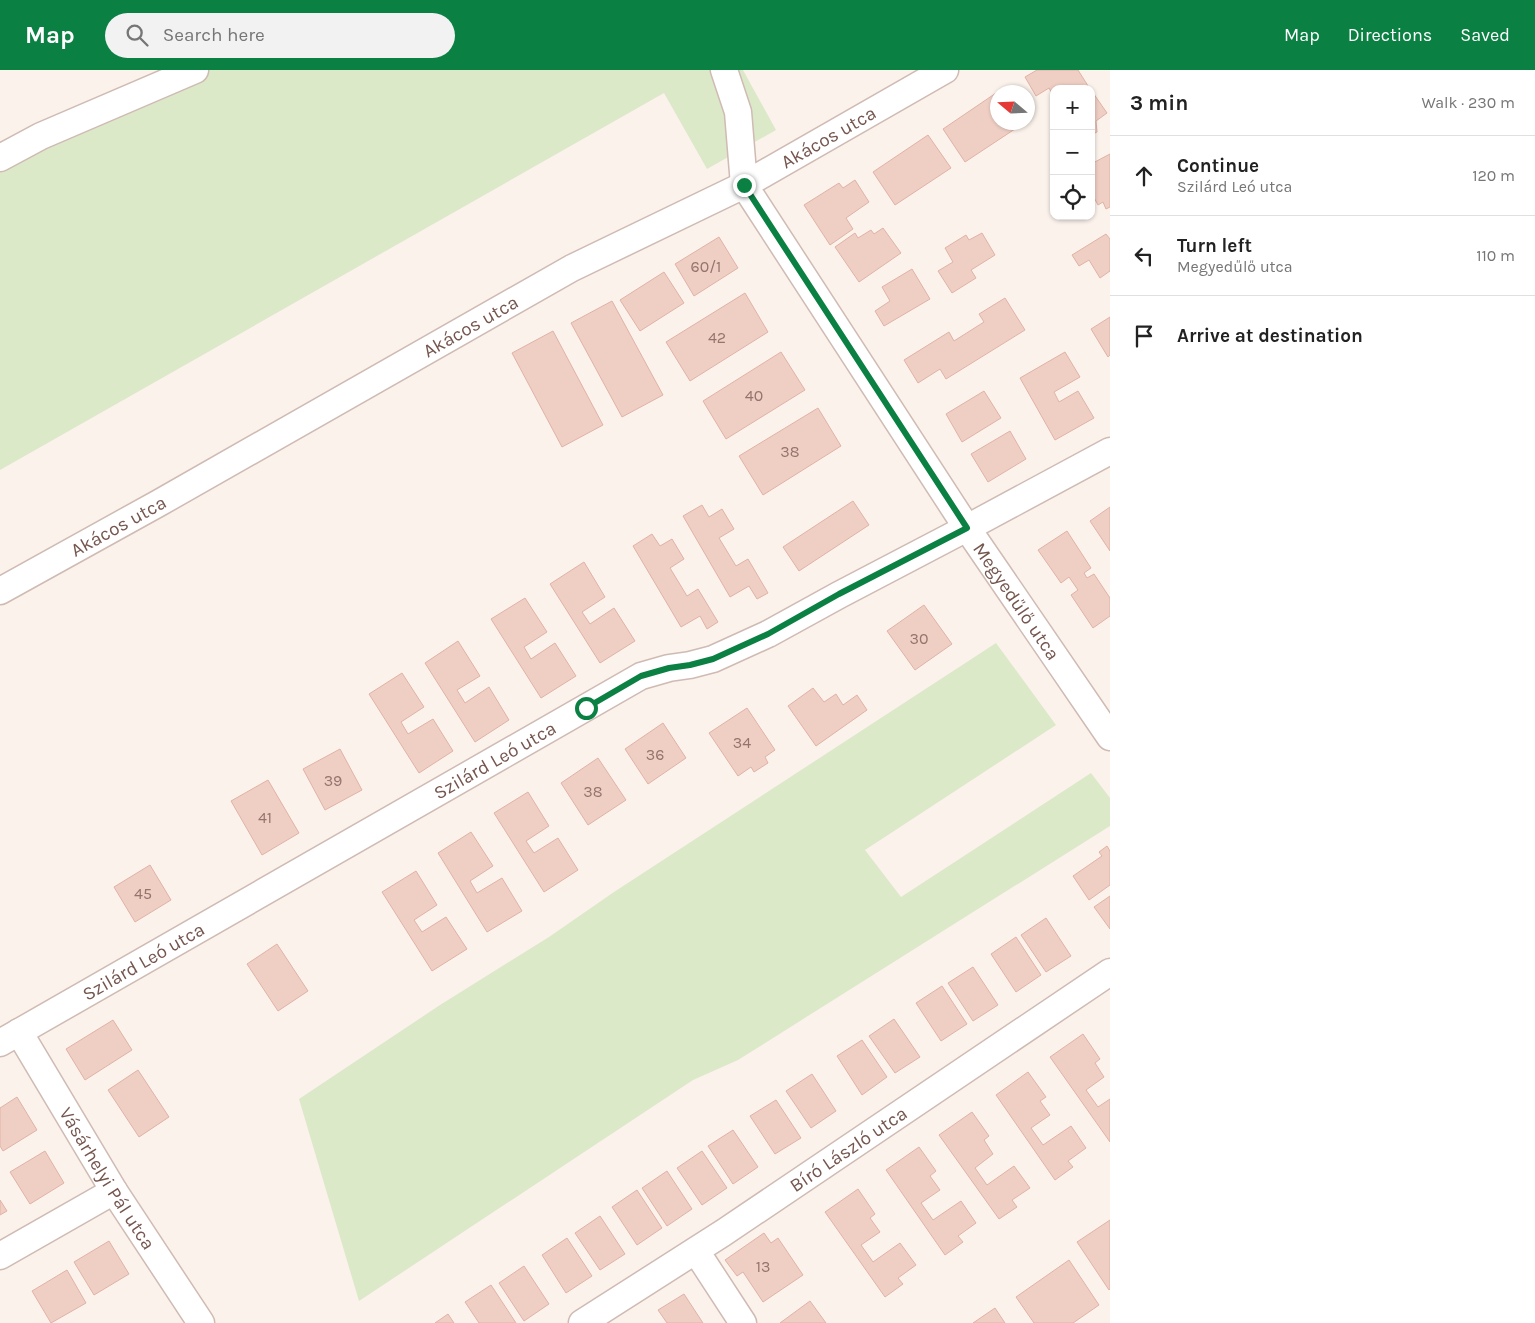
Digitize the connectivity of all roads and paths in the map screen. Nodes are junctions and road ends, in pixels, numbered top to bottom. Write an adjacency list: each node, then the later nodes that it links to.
1 (195, 70): 4 (street)
2 (724, 70): 5 (street, Megyedűlő utca)
3 (945, 70): 5 (street, Akácos utca)
4 (0, 158)
5 (744, 185): 7 (street, Megyedűlő utca); 8 (street, Akácos utca)
6 (1110, 451): 7 (street, Szilárd Leó utca)
7 (967, 528): 9 (street, Megyedűlő utca); 11 (street, Szilárd Leó utca)
8 (0, 591)
9 (1110, 737)
10 (1110, 972): 13 (street, Bíró László utca)
11 (10, 1038): 12 (street, Vásárhelyi Pál utca)
12 (114, 1191): 14 (street); 15 (street, Vásárhelyi Pál utca)
13 (696, 1251): 16 (street, Bíró László utca); 17 (street)
14 (0, 1256)
15 (200, 1323)
16 (582, 1323)
17 (743, 1323)

